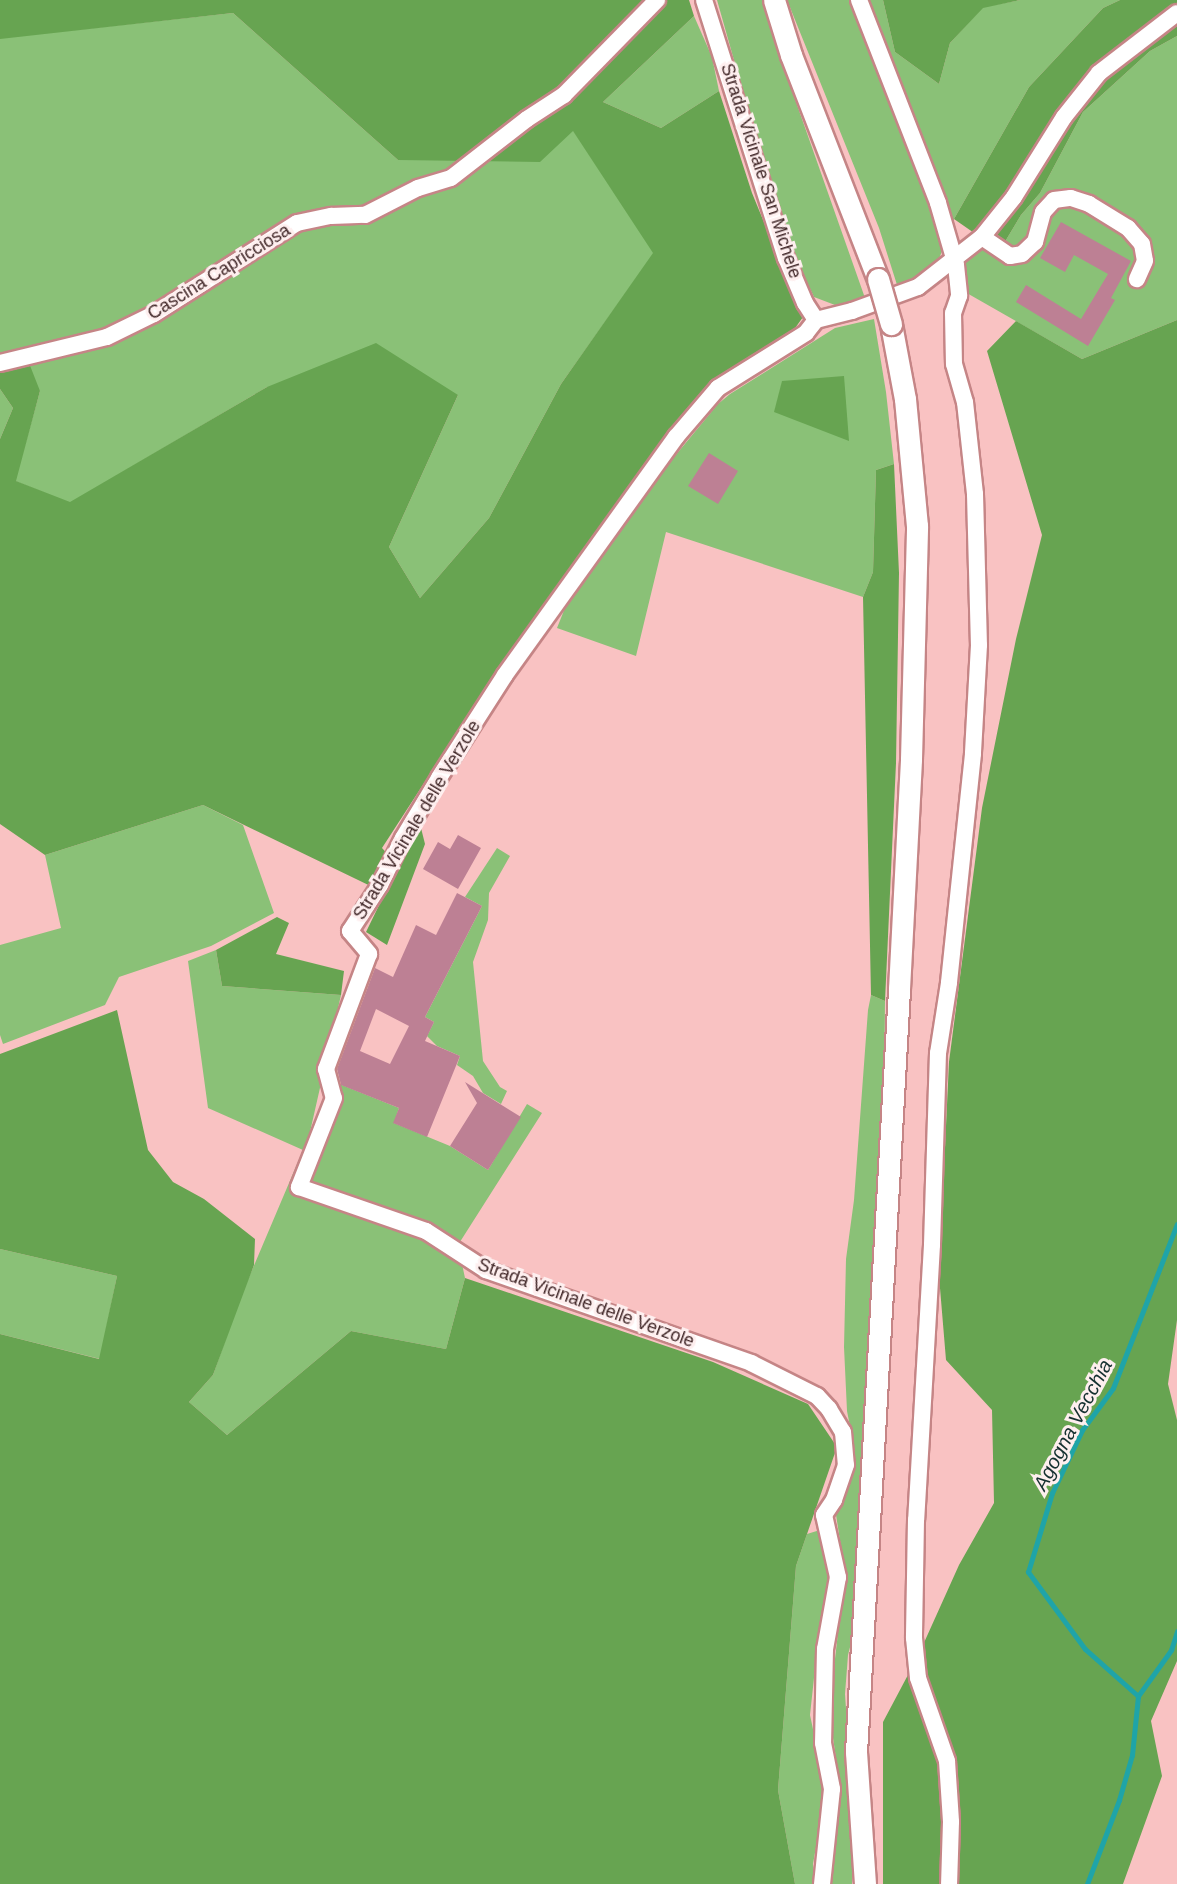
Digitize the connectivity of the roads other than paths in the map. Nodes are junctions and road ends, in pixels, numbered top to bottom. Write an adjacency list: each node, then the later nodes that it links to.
1 (657, 0): 10 (street, Cascina Capricciosa)
2 (704, 0): 9 (street, Strada Vicinale San Michele)
3 (774, 0): 12 (main road, bridge)
4 (859, 0): 7 (street)
5 (1177, 13): 6 (street)
6 (982, 237): 7 (street); 8 (street)
7 (954, 260): 9 (street); 13 (street)
8 (1137, 279)
9 (816, 320): 11 (street, Strada Vicinale delle Verzole)
10 (0, 363)
11 (822, 1884)
12 (865, 1884)
13 (949, 1884)

